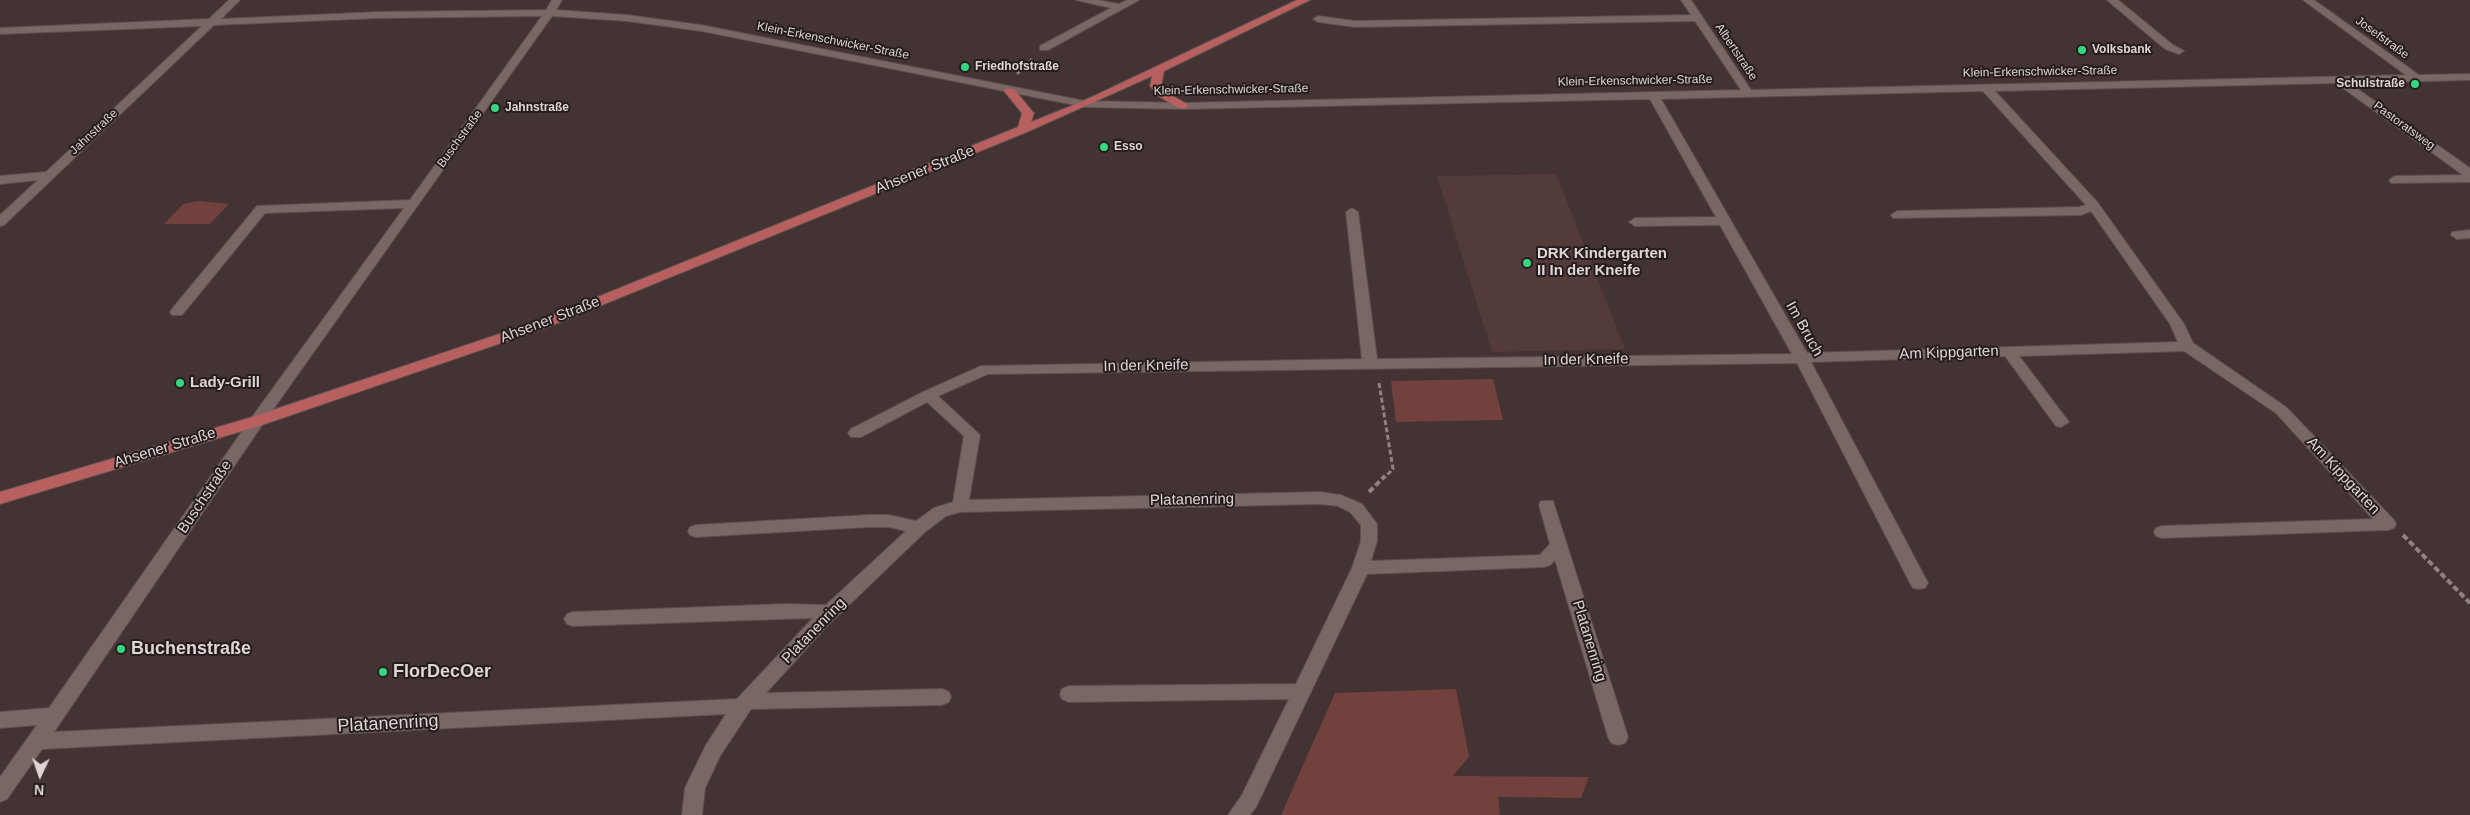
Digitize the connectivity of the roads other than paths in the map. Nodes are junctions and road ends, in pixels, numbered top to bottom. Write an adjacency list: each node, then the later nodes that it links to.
1 (235, 0): 13 (street, Jahnstraße)
2 (557, 0): 10 (street, Buschstraße)
3 (1081, 0): 9 (street)
4 (1134, 0): 9 (street)
5 (1305, 0): 17 (main road)
6 (1686, 0): 12 (street, Albertstraße)
7 (2112, 0): 16 (street)
8 (2308, 0): 19 (street, Josefstraße)
9 (1118, 7): 15 (street)
10 (550, 13): 13 (street, Klein-Erkenschwicker-Straße); 22 (street, Klein-Erkenschwicker-Straße); 33 (street, Buschstraße)
11 (1318, 18): 12 (street)
12 (1698, 18): 23 (street, Albertstraße)
13 (210, 22): 14 (street, Klein-Erkenschwicker-Straße); 29 (street, Jahnstraße)
14 (0, 31)
15 (1044, 48)
16 (2179, 51)
17 (1160, 67): 25 (main road); 26 (main road)
18 (2470, 77): 19 (street, Klein-Erkenschwicker-Straße)
19 (2418, 79): 20 (street, Klein-Erkenschwicker-Straße)
20 (2338, 80): 21 (street, Klein-Erkenschwicker-Straße); 28 (street, Pastoratsweg)
21 (1985, 87): 23 (street, Klein-Erkenschwicker-Straße); 34 (street)
22 (1006, 90): 25 (street, Klein-Erkenschwicker-Straße); 27 (main road)
23 (1748, 93): 24 (street, Klein-Erkenschwicker-Straße)
24 (1653, 94): 26 (street, Klein-Erkenschwicker-Straße); 37 (street, Im Bruch)
25 (1085, 104): 26 (street, Klein-Erkenschwicker-Straße); 27 (main road, Ahsener Straße)
26 (1183, 106)
27 (1023, 130): 46 (main road, Ahsener Straße)
28 (2470, 174)
29 (49, 175): 31 (street); 38 (street, Jahnstraße)
30 (2470, 178): 32 (street)
31 (0, 180)
32 (2395, 180)
33 (413, 204): 40 (street); 46 (street, Buschstraße)
34 (2094, 206): 36 (street); 41 (street)
35 (1352, 212): 44 (street)
36 (1897, 215)
37 (1724, 221): 39 (street); 43 (street, Im Bruch)
38 (0, 222)
39 (1635, 222)
40 (177, 312)
41 (2187, 346): 42 (street, Am Kippgarten); 54 (street, Am Kippgarten)
42 (2009, 352): 43 (street, Am Kippgarten); 47 (street)
43 (1802, 358): 44 (street, In der Kneife); 57 (street, Im Bruch)
44 (1370, 362): 45 (street, In der Kneife)
45 (928, 395): 48 (street); 51 (street)
46 (257, 421): 49 (main road, Ahsener Straße); 64 (street, Buschstraße)
47 (2061, 422)
48 (856, 433)
49 (0, 498)
50 (1547, 505): 55 (street, Platanenring)
51 (960, 506): 52 (street, Platanenring); 56 (street, Platanenring)
52 (918, 528): 53 (street); 58 (street, Platanenring)
53 (696, 531)
54 (2162, 532)
55 (1559, 545): 56 (street); 66 (street, Platanenring)
56 (1361, 568): 60 (street)
57 (1919, 583)
58 (831, 612): 59 (street); 63 (street, Platanenring)
59 (573, 619)
60 (1302, 691): 61 (street); 70 (street)
61 (1069, 694)
62 (942, 697): 63 (street)
63 (745, 704): 67 (street, Platanenring); 69 (street, Platanenring)
64 (53, 716): 65 (street); 67 (street, Buschstraße)
65 (0, 720)
66 (1618, 738)
67 (35, 741): 68 (street, Buschstraße)
68 (0, 793)
69 (692, 815)
70 (1238, 815)

